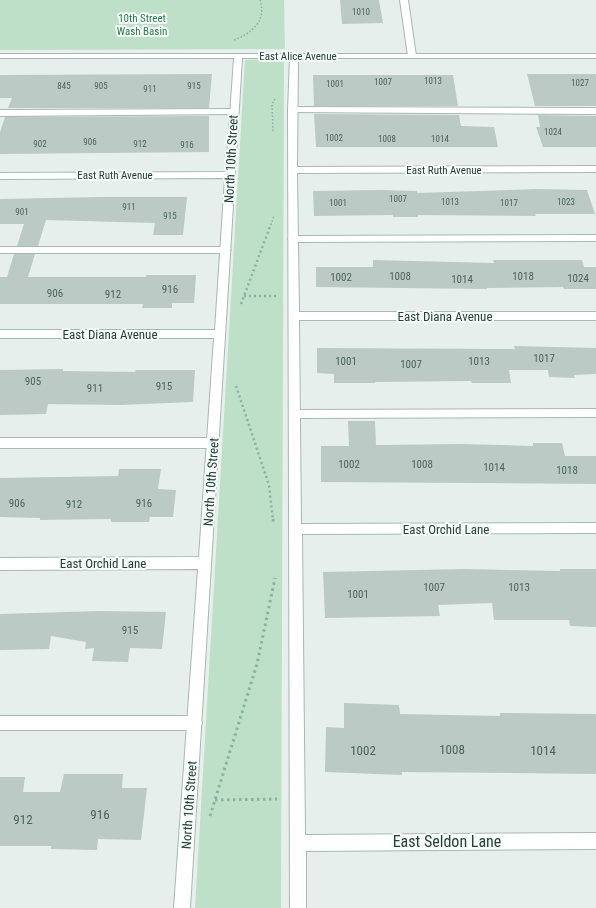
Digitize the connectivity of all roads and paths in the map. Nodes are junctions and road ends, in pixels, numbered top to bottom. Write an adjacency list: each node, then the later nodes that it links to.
1 (260, 0): 3 (path)
2 (404, 0): 7 (street)
3 (233, 40)
4 (0, 56): 5 (street, East Alice Avenue)
5 (238, 56): 6 (street, East Alice Avenue); 12 (street, North 10th Street)
6 (294, 56): 7 (street, East Alice Avenue); 10 (street)
7 (412, 56): 8 (street, East Alice Avenue)
8 (596, 56)
9 (276, 97): 14 (path)
10 (292, 110): 11 (street); 16 (street)
11 (596, 111)
12 (234, 112): 13 (street); 17 (street, North 10th Street)
13 (0, 113)
14 (273, 133)
15 (596, 169): 16 (street, East Ruth Avenue)
16 (293, 170): 21 (street)
17 (230, 175): 18 (street, East Ruth Avenue); 23 (street, North 10th Street)
18 (0, 176)
19 (274, 213): 24 (path)
20 (596, 238): 21 (street)
21 (293, 239): 27 (street)
22 (0, 250): 23 (street)
23 (226, 250): 30 (street, North 10th Street)
24 (244, 296): 25 (path); 26 (path)
25 (281, 296)
26 (240, 309)
27 (293, 316): 28 (street, East Diana Avenue); 33 (street)
28 (596, 316)
29 (0, 334): 30 (street, East Diana Avenue)
30 (220, 334): 35 (street, North 10th Street)
31 (235, 383): 38 (path)
32 (596, 413): 33 (street)
33 (295, 414): 37 (street)
34 (0, 443): 35 (street)
35 (213, 444): 39 (street, North 10th Street)
36 (596, 528): 37 (street, East Orchid Lane)
37 (295, 529): 48 (street)
38 (275, 530)
39 (205, 563): 40 (street, East Orchid Lane); 43 (street, North 10th Street)
40 (0, 564)
41 (275, 575): 45 (path)
42 (0, 723): 43 (street)
43 (195, 723): 49 (street, North 10th Street)
44 (277, 799): 45 (path)
45 (215, 800): 46 (path)
46 (208, 820)
47 (596, 841): 48 (street, East Seldon Lane)
48 (298, 843): 50 (street)
49 (182, 908)
50 (298, 908)

